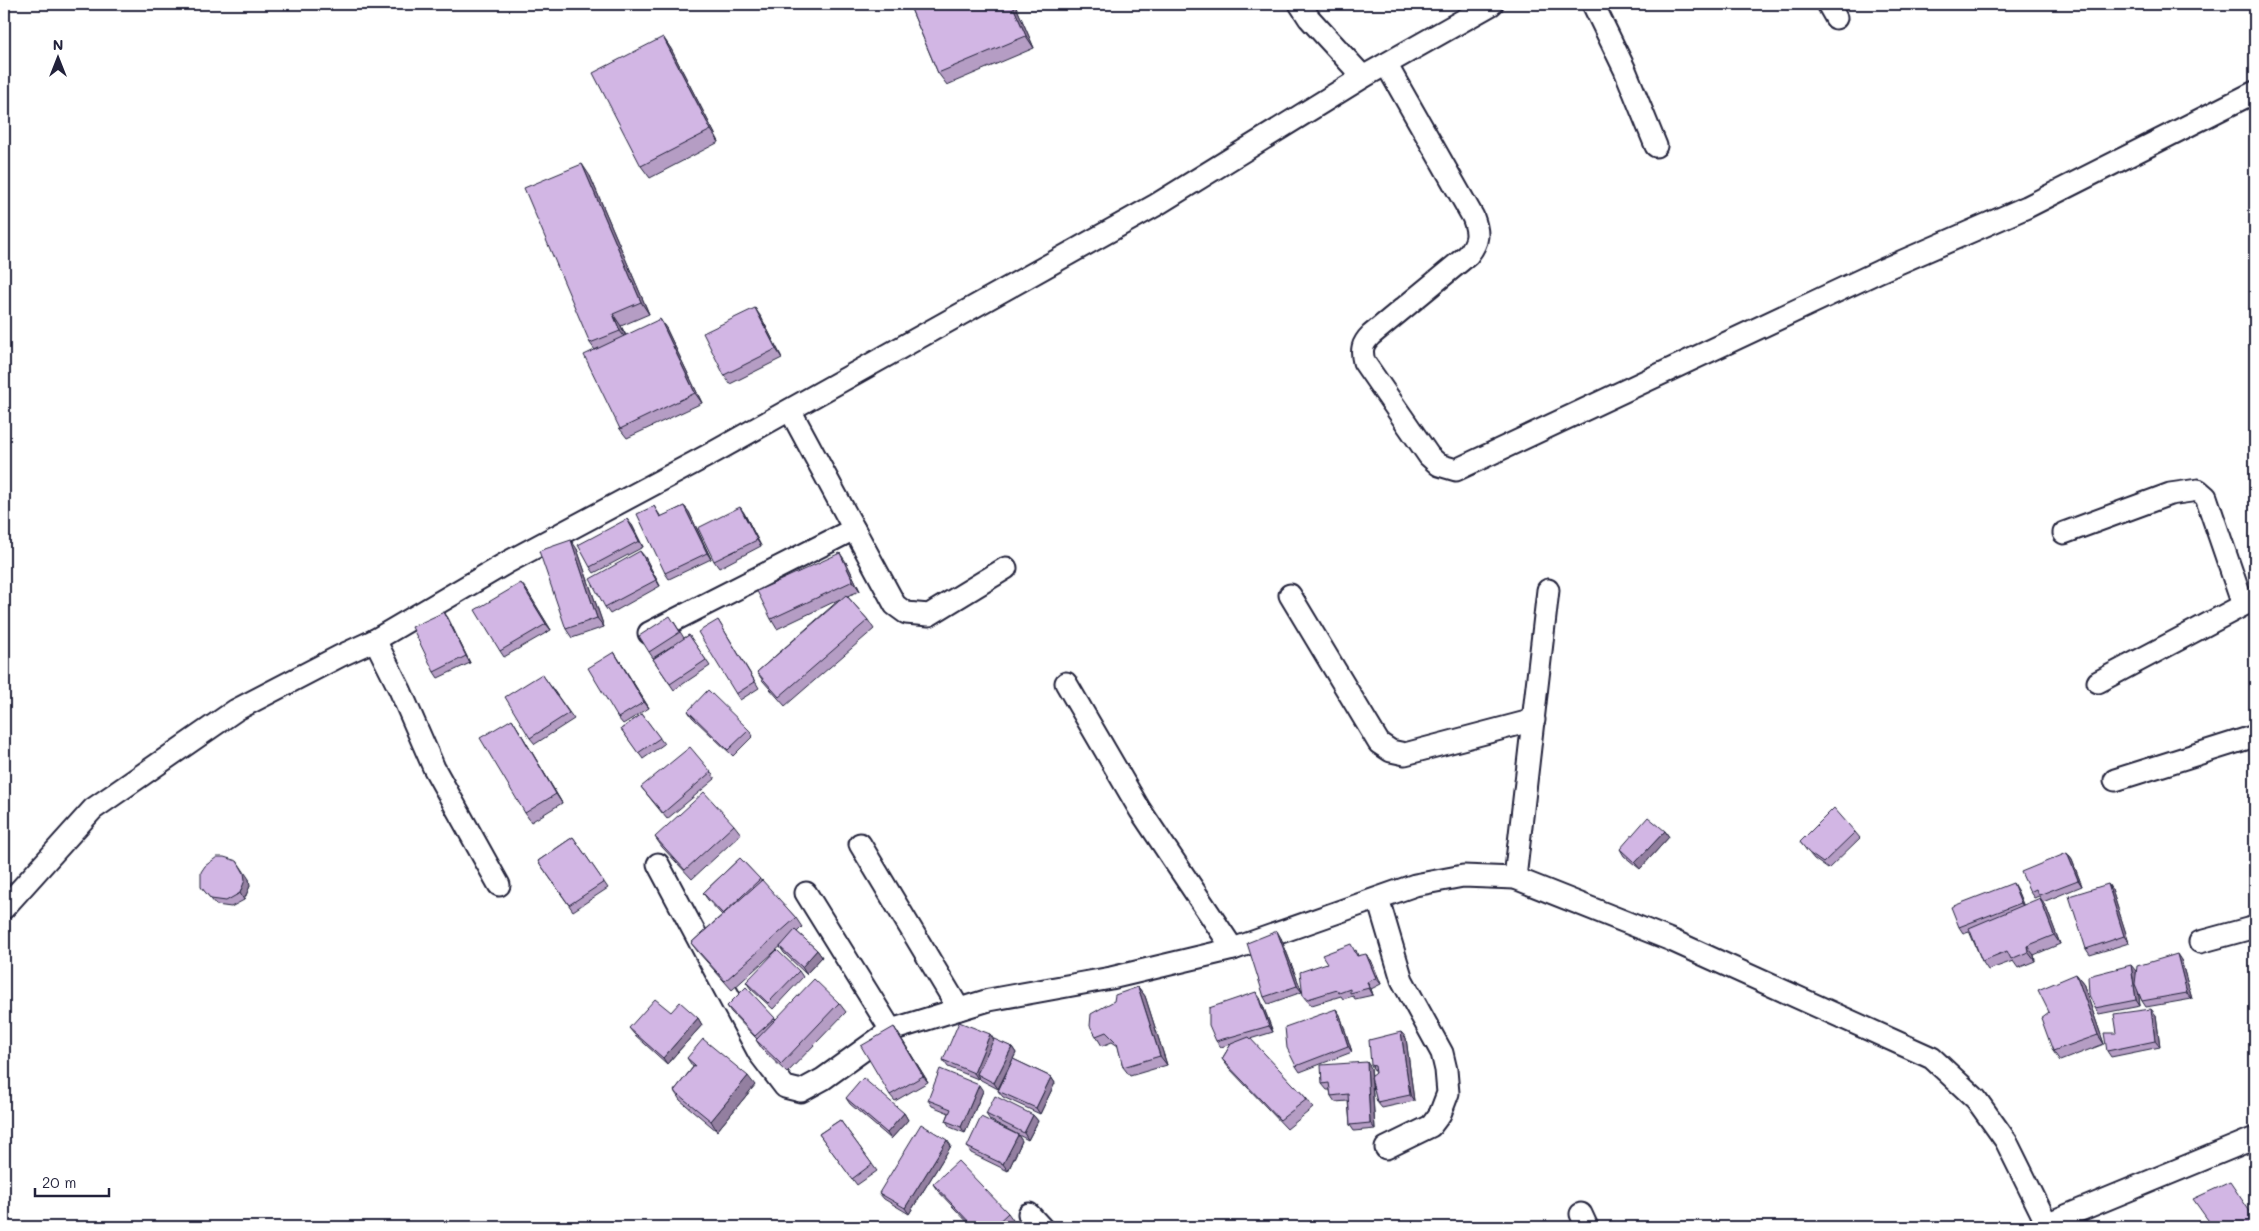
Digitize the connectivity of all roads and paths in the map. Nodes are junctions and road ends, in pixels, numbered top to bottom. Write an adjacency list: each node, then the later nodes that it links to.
1 (1300, 4): 5 (street)
2 (1492, 4): 4 (street)
3 (1593, 4): 7 (street)
4 (1386, 64): 5 (street); 6 (street)
5 (1363, 76): 8 (street)
6 (2255, 92)
7 (1656, 146)
8 (790, 410): 9 (street); 16 (street)
9 (854, 529): 11 (street); 15 (street)
10 (2064, 533): 14 (street)
11 (1006, 568)
12 (1548, 590): 19 (street)
13 (1290, 595): 19 (street)
14 (2249, 602): 17 (street)
15 (649, 633)
16 (375, 640): 25 (street); 28 (street)
17 (2098, 682)
18 (1066, 683): 31 (street)
19 (1534, 720): 24 (street)
20 (2255, 736): 21 (street)
21 (2115, 780)
22 (860, 844): 32 (street)
23 (658, 864): 33 (street)
24 (1515, 878): 27 (street); 36 (street)
25 (499, 886)
26 (806, 893): 33 (street)
27 (1378, 899): 31 (street); 35 (street)
28 (4, 908)
29 (2255, 927): 30 (street)
30 (2200, 942)
31 (1233, 949): 32 (street)
32 (959, 1009): 33 (street)
33 (891, 1030)
34 (2255, 1138): 36 (street)
35 (1386, 1148)
36 (2043, 1226)

